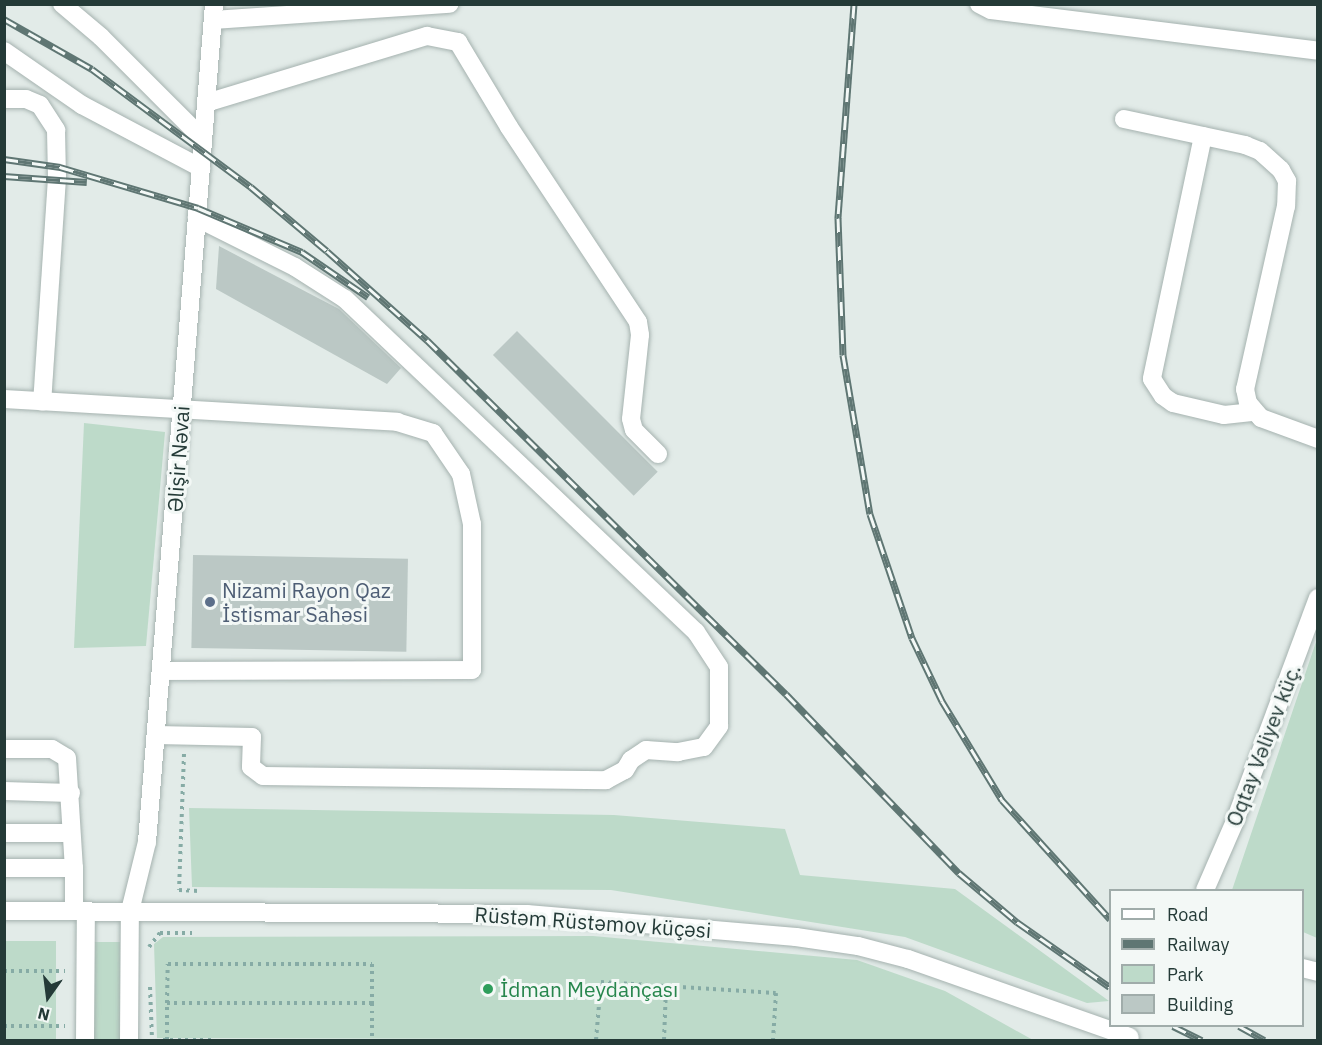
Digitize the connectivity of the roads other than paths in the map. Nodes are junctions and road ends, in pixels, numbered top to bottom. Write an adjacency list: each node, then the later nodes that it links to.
1 (62, 4): 11 (street)
2 (449, 4): 4 (street)
3 (979, 4): 6 (street)
4 (213, 12): 8 (street, Əlişir Nəvai)
5 (4, 51): 12 (street)
6 (1317, 51)
7 (4, 99): 15 (street)
8 (206, 103): 11 (street, Əlişir Nəvai); 19 (street)
9 (1124, 119): 10 (street)
10 (1203, 136): 17 (street); 17 (street)
11 (203, 139): 12 (street, Əlişir Nəvai)
12 (201, 168): 13 (street, Əlişir Nəvai)
13 (197, 218): 16 (street, Əlişir Nəvai); 22 (street)
14 (4, 399): 15 (street)
15 (42, 401): 16 (street)
16 (182, 408): 21 (street, Əlişir Nəvai); 21 (street)
17 (1254, 412): 18 (street)
18 (1317, 440)
19 (658, 454)
20 (1317, 598): 30 (street, Oqtay Vəliyev küç.)
21 (161, 671): 22 (street, Əlişir Nəvai)
22 (156, 735): 33 (street, Əlişir Nəvai)
23 (4, 749): 25 (street)
24 (4, 791): 25 (street)
25 (71, 793): 27 (street)
26 (4, 833): 27 (street)
27 (71, 833): 29 (street)
28 (4, 868): 29 (street)
29 (74, 868): 32 (street)
30 (1205, 889)
31 (4, 911): 32 (street, Rüstəm Rüstəmov küçəsi)
32 (80, 911): 33 (street, Rüstəm Rüstəmov küçəsi); 37 (street)
33 (130, 911): 34 (street, Rüstəm Rüstəmov küçəsi); 38 (street, Əlişir Nəvai)
34 (1109, 1027)
35 (1110, 1027): 36 (street, Rüstəm Rüstəmov küçəsi)
36 (1131, 1034)
37 (85, 1041)
38 (129, 1041)

